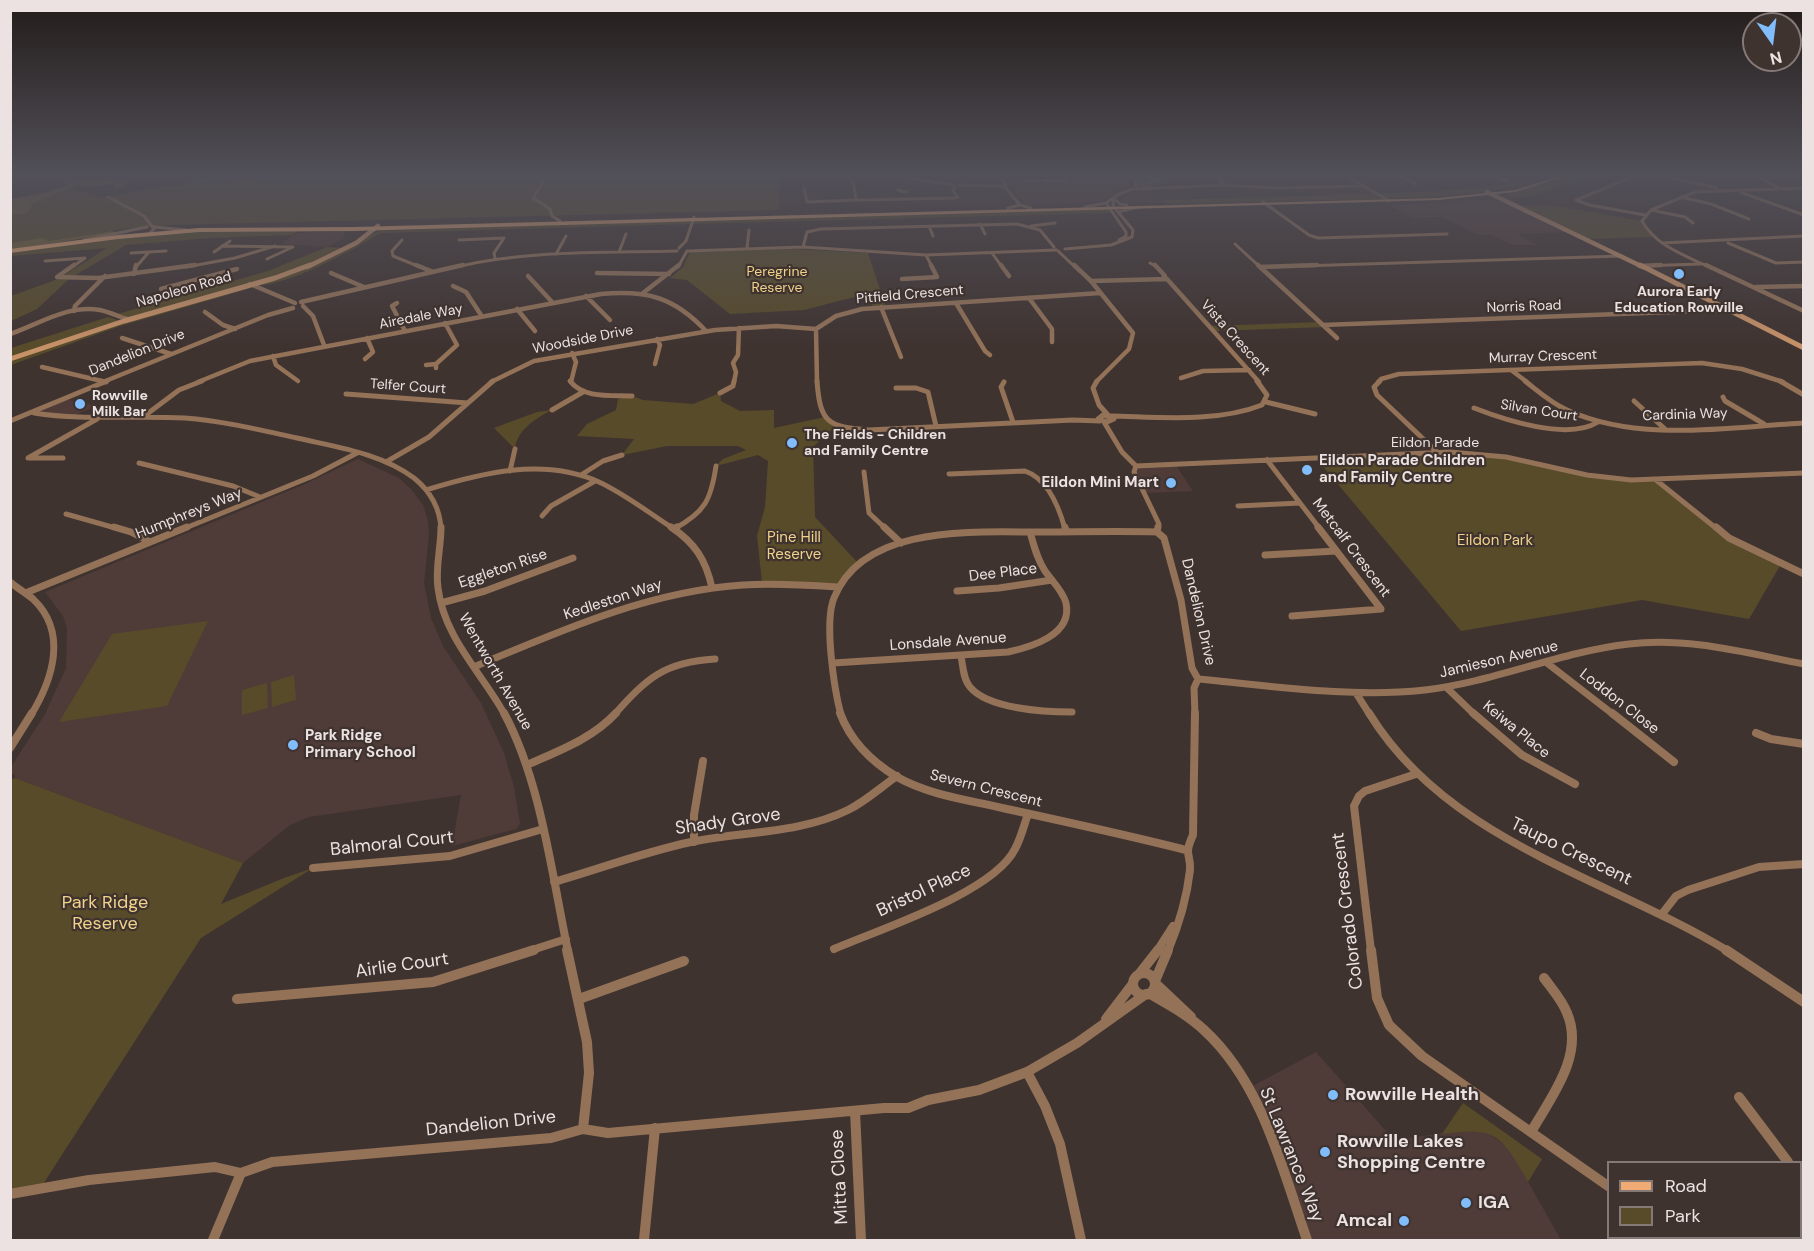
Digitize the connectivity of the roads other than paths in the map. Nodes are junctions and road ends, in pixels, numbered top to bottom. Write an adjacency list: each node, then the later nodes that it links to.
1 (127, 233): 32 (main road)
2 (366, 233): 66 (main road, Napoleon Road)
3 (688, 233): 19 (street)
4 (749, 233): 27 (street)
5 (807, 233): 26 (street)
6 (1044, 233): 28 (street)
7 (1125, 233): 21 (street)
8 (1134, 233): 21 (street)
9 (1306, 233): 13 (street)
10 (1576, 233): 40 (main road)
11 (1650, 233): 22 (street)
12 (626, 234): 35 (street)
13 (1448, 234)
14 (566, 236): 38 (street)
15 (1803, 237): 20 (street)
16 (402, 240): 54 (street)
17 (459, 240): 44 (street)
18 (230, 241): 24 (street)
19 (686, 241): 30 (street); 31 (street)
20 (1726, 242): 22 (street); 47 (street)
21 (1115, 243): 28 (street)
22 (1662, 243): 49 (street)
23 (1235, 244): 52 (street)
24 (222, 246): 25 (street); 34 (street)
25 (275, 246): 41 (street); 50 (street)
26 (803, 247): 27 (street); 39 (street)
27 (747, 248): 31 (street)
28 (1060, 249): 36 (street); 65 (street)
29 (166, 250): 33 (street)
30 (678, 250): 31 (street, Dandelion Drive); 35 (street, Dandelion Drive); 43 (street)
31 (688, 250): 43 (street)
32 (10, 251)
33 (149, 252): 37 (street); 57 (street)
34 (214, 252)
35 (619, 252): 38 (street, Dandelion Drive)
36 (992, 253): 39 (street); 62 (street)
37 (131, 254)
38 (556, 254): 44 (street, Dandelion Drive)
39 (926, 255): 64 (street)
40 (1619, 256): 51 (main road); 52 (street)
41 (273, 257): 42 (street); 45 (street)
42 (278, 257)
43 (682, 257): 58 (street)
44 (495, 258): 54 (street, Dandelion Drive)
45 (267, 259)
46 (43, 261): 59 (street)
47 (1803, 262)
48 (1150, 263): 63 (street, Vista Crescent)
49 (1703, 264): 51 (street); 73 (street)
50 (196, 265): 57 (street); 60 (street)
51 (1640, 266): 87 (main road)
52 (1260, 267): 96 (street)
53 (237, 269): 60 (street)
54 (431, 271): 71 (street, Dandelion Drive)
55 (331, 273): 71 (street)
56 (597, 273): 58 (street)
57 (134, 274): 59 (street)
58 (669, 274): 76 (street)
59 (105, 276): 86 (street)
60 (210, 276): 74 (street)
61 (528, 276): 80 (street)
62 (1009, 276)
63 (1163, 278): 65 (street); 123 (street, Vista Crescent)
64 (902, 279)
65 (1091, 281): 77 (street)
66 (247, 285): 83 (street); 92 (main road, Napoleon Road)
67 (465, 285): 72 (street)
68 (453, 286): 72 (street)
69 (1803, 286): 73 (street)
70 (156, 287): 74 (street)
71 (364, 287): 83 (street, Dandelion Drive)
72 (459, 287): 91 (street)
73 (1754, 287): 89 (street)
74 (161, 289): 75 (street)
75 (167, 292)
76 (643, 293): 78 (street, Airedale Way); 102 (street, Airedale Way)
77 (1100, 293): 79 (street, Pitfield Crescent); 139 (street)
78 (586, 296): 80 (street, Airedale Way); 93 (street)
79 (1029, 298): 81 (street, Pitfield Crescent); 108 (street)
80 (553, 303): 85 (street, Airedale Way)
81 (956, 303): 84 (street, Pitfield Crescent); 113 (street)
82 (391, 304): 100 (street)
83 (297, 305): 98 (street, Dandelion Drive); 109 (street)
84 (880, 307): 99 (street, Pitfield Crescent); 117 (street)
85 (517, 309): 91 (street, Airedale Way); 101 (street)
86 (74, 310): 88 (street); 88 (street); 103 (street)
87 (1726, 310): 96 (street, Norris Road); 110 (main road)
88 (99, 311): 92 (street); 94 (street)
89 (1803, 311)
90 (205, 312): 98 (street)
91 (481, 315): 95 (street, Airedale Way)
92 (127, 319): 94 (main road, Napoleon Road)
93 (610, 320)
94 (120, 322): 118 (main road, Napoleon Road)
95 (445, 323): 100 (street, Airedale Way); 121 (street)
96 (1323, 325): 106 (street)
97 (739, 328): 99 (street, Woodside Drive); 102 (street, Woodside Drive); 131 (street)
98 (234, 329): 112 (street, Dandelion Drive)
99 (816, 329): 153 (street)
100 (405, 330): 105 (street, Airedale Way)
101 (535, 331)
102 (706, 331): 107 (street, Woodside Drive)
103 (10, 333)
104 (122, 338): 112 (street)
105 (367, 338): 109 (street, Airedale Way); 115 (street)
106 (1337, 338)
107 (657, 339): 111 (street, Woodside Drive); 120 (street)
108 (1052, 342)
109 (324, 345): 114 (street, Airedale Way)
110 (1803, 348)
111 (572, 353): 130 (street); 138 (street, Woodside Drive)
112 (171, 354): 127 (street, Dandelion Drive)
113 (990, 355)
114 (273, 356): 126 (street); 144 (street, Airedale Way)
115 (371, 356): 116 (street); 119 (street)
116 (378, 356)
117 (902, 357)
118 (10, 359)
119 (365, 359)
120 (655, 364)
121 (426, 365)
122 (42, 367): 127 (street)
123 (1249, 370): 125 (street); 137 (street, Vista Crescent)
124 (1510, 370): 133 (street, Murray Crescent); 150 (street, Cardinia Way); 157 (street, Murray Crescent)
125 (1181, 378)
126 (298, 381)
127 (106, 382): 142 (street, Dandelion Drive)
128 (1004, 382): 149 (street)
129 (896, 388): 153 (street)
130 (583, 392): 134 (street); 141 (street)
131 (720, 393)
132 (346, 394): 138 (street, Telfer Court)
133 (1803, 395)
134 (632, 396)
135 (1724, 397): 152 (street)
136 (1634, 401): 154 (street)
137 (1266, 402): 143 (street); 145 (street)
138 (468, 403): 162 (street, Woodside Drive)
139 (1099, 405): 145 (street, Dandelion Drive); 147 (street)
140 (1474, 408): 150 (street, Silvan Court)
141 (552, 410)
142 (34, 413): 146 (street, Wentworth Avenue); 148 (street, Dandelion Drive)
143 (1314, 414)
144 (142, 417): 146 (street, Wentworth Avenue); 158 (street, Wentworth Avenue)
145 (1111, 418): 147 (street); 155 (street, Dandelion Drive)
146 (97, 419): 160 (street)
147 (1100, 419): 149 (street); 155 (street, Dandelion Drive)
148 (10, 422)
149 (1013, 422): 153 (street)
150 (1598, 422): 154 (street, Cardinia Way)
151 (1803, 423): 152 (street, Cardinia Way)
152 (1764, 424): 154 (street, Cardinia Way)
153 (936, 426)
154 (1665, 429)
155 (1115, 435): 164 (street, Dandelion Drive)
156 (515, 449): 167 (street)
157 (1437, 452): 161 (street, Eildon Parade); 173 (street, Eildon Parade)
158 (357, 453): 162 (street, Wentworth Avenue); 176 (street, Humphreys Way)
159 (622, 455): 172 (street)
160 (63, 458)
161 (1267, 460): 164 (street, Eildon Parade); 177 (street, Metcalf Crescent)
162 (386, 462): 175 (street, Wentworth Avenue)
163 (139, 463): 176 (street)
164 (1136, 465): 184 (street, Dandelion Drive)
165 (716, 466): 181 (street)
166 (1034, 466): 168 (street)
167 (510, 471): 172 (street); 175 (street)
168 (1029, 471): 171 (street); 182 (street)
169 (864, 472): 186 (street)
170 (1803, 473): 173 (street, Eildon Parade)
171 (950, 474)
172 (581, 475): 174 (street)
173 (1656, 480): 190 (street)
174 (595, 481): 180 (street); 181 (street)
175 (426, 490): 197 (street, Wentworth Avenue)
176 (260, 497): 185 (street, Humphreys Way)
177 (1300, 503): 178 (street); 187 (street, Metcalf Crescent)
178 (1239, 506)
179 (66, 514): 185 (street)
180 (542, 516)
181 (674, 529): 194 (street)
182 (1066, 531): 183 (street, Severn Crescent); 184 (street, Severn Crescent)
183 (1030, 532): 186 (street, Severn Crescent); 191 (street, Lonsdale Avenue)
184 (1157, 532): 205 (street, Dandelion Drive)
185 (150, 542): 196 (street, Humphreys Way)
186 (901, 543): 193 (street, Severn Crescent)
187 (1336, 551): 188 (street); 198 (street, Metcalf Crescent)
188 (1265, 555)
189 (573, 558): 197 (street, Eggleton Rise)
190 (1803, 574)
191 (1052, 580): 195 (street, Dee Place); 199 (street, Lonsdale Avenue)
192 (10, 582): 196 (street)
193 (839, 587): 194 (street, Kedleston Way); 201 (street, Severn Crescent)
194 (712, 588): 204 (street, Kedleston Way)
195 (957, 591)
196 (28, 592): 211 (street)
197 (441, 603): 204 (street, Wentworth Avenue)
198 (1292, 616)
199 (961, 656): 201 (street, Lonsdale Avenue); 208 (street)
200 (715, 659): 214 (street)
201 (833, 663): 216 (street, Severn Crescent)
202 (1547, 663): 203 (street, Jamieson Avenue); 206 (street, Jamieson Avenue); 213 (street, Loddon Close)
203 (1803, 664)
204 (474, 667): 214 (street, Wentworth Avenue)
205 (1198, 679): 207 (street, Jamieson Avenue); 221 (street, Dandelion Drive)
206 (1447, 687): 207 (street, Jamieson Avenue); 217 (street, Keiwa Place)
207 (1356, 693): 215 (street, Taupo Crescent)
208 (1072, 712)
209 (1756, 733): 210 (street)
210 (1803, 744)
211 (10, 748)
212 (703, 761): 220 (street)
213 (1674, 762)
214 (526, 765): 219 (street, Wentworth Avenue)
215 (1416, 774): 225 (street, Taupo Crescent); 243 (street, Colorado Crescent)
216 (897, 776): 218 (street, Severn Crescent); 220 (street, Shady Grove)
217 (1575, 784)
218 (1029, 814): 221 (street, Severn Crescent); 228 (street, Bristol Place)
219 (543, 829): 223 (street, Balmoral Court); 224 (street, Wentworth Avenue)
220 (694, 842): 224 (street, Shady Grove)
221 (1186, 850): 226 (street, Dandelion Drive)
222 (1803, 864): 225 (street)
223 (313, 868)
224 (554, 882): 227 (street, Wentworth Avenue)
225 (1662, 914): 236 (street, Taupo Crescent)
226 (1179, 916): 230 (street, Dandelion Drive); 233 (street, Dandelion Drive)
227 (566, 939): 234 (street, Airlie Court); 235 (street, Wentworth Avenue)
228 (834, 949)
229 (684, 961): 235 (street)
230 (1140, 973): 232 (street); 233 (street)
231 (1544, 978): 243 (street)
232 (1132, 985): 233 (street); 237 (street, Dandelion Drive)
233 (1151, 988): 237 (street, Dandelion Drive); 252 (street, St Lawrance Way)
234 (237, 999)
235 (579, 999): 242 (street, Wentworth Avenue)
236 (1803, 1002)
237 (1102, 1023): 238 (street, Dandelion Drive)
238 (1027, 1072): 240 (street, Dandelion Drive); 251 (street)
239 (1739, 1097): 244 (street)
240 (855, 1111): 241 (street, Dandelion Drive); 250 (street, Mitta Close)
241 (655, 1128): 242 (street, Dandelion Drive); 249 (street)
242 (583, 1129): 245 (street, Dandelion Drive)
243 (1530, 1132): 246 (street, Colorado Crescent)
244 (1787, 1161)
245 (241, 1173): 247 (street); 248 (street)
246 (1607, 1185)
247 (11, 1196)
248 (213, 1240)
249 (644, 1240)
250 (861, 1240)
251 (1081, 1240)
252 (1307, 1240)

